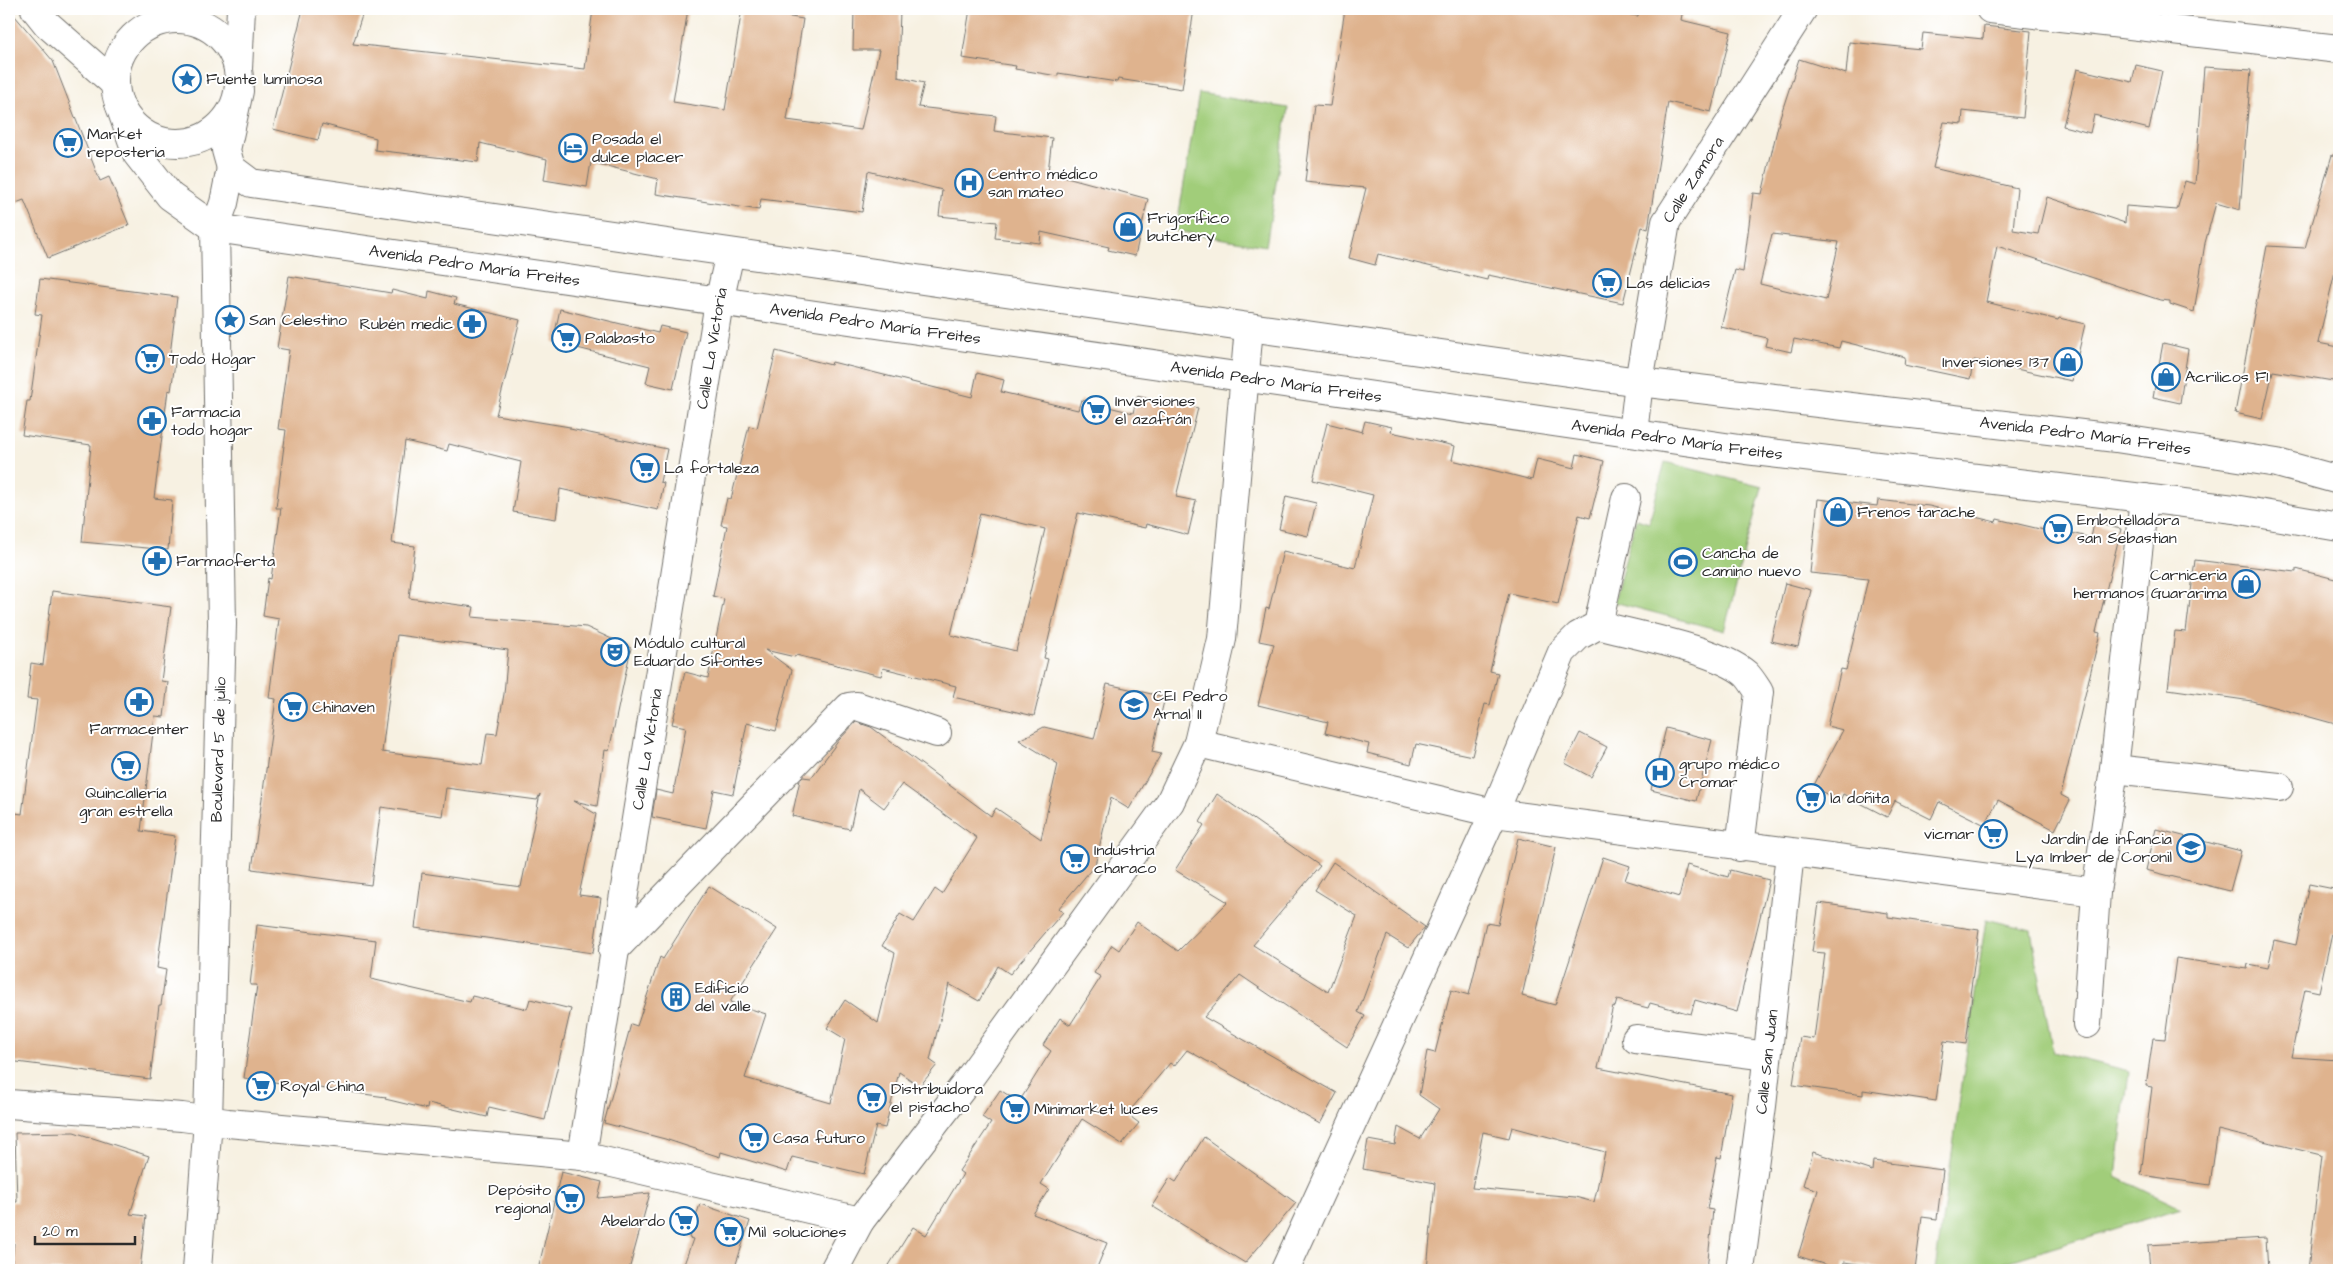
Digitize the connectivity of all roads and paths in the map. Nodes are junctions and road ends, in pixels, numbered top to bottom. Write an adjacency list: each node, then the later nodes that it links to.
1 (35, 9): 10 (street)
2 (144, 9): 7 (street)
3 (241, 9): 9 (street)
4 (1803, 9): 17 (street, Calle Zamora)
5 (1990, 9): 6 (street)
6 (2063, 13): 8 (street)
7 (127, 44): 9 (street); 10 (street)
8 (2339, 48)
9 (238, 80): 10 (street); 11 (street)
10 (116, 93): 12 (street)
11 (231, 168): 12 (street); 13 (street, Avenida Pedro María Freites)
12 (215, 228): 14 (street, Avenida Pedro María Freites); 37 (street, Boulevard 5 de julio)
13 (730, 253): 14 (street, Calle La Victoria); 15 (street, Avenida Pedro María Freites)
14 (719, 302): 16 (street, Avenida Pedro María Freites); 32 (street, Calle La Victoria)
15 (1249, 328): 16 (street); 17 (street, Avenida Pedro María Freites)
16 (1245, 378): 18 (street, Avenida Pedro María Freites); 25 (street)
17 (1640, 382): 18 (street, Calle Zamora); 19 (street, Avenida Pedro María Freites)
18 (1633, 433): 21 (street, Avenida Pedro María Freites)
19 (2339, 480)
20 (1626, 498): 23 (street)
21 (2144, 498): 22 (street, Avenida Pedro María Freites); 26 (street)
22 (2339, 527)
23 (1598, 625): 28 (street); 29 (street)
24 (937, 733): 32 (street)
25 (1198, 743): 28 (street); 39 (street)
26 (2114, 769): 27 (street); 31 (street)
27 (2279, 787)
28 (1494, 813): 29 (street); 42 (street)
29 (1740, 847): 30 (street)
30 (1790, 853): 31 (street); 35 (street, Calle San Juan)
31 (2096, 892): 33 (street)
32 (613, 951): 38 (street, Calle La Victoria)
33 (2086, 1024)
34 (1636, 1039): 35 (street)
35 (1767, 1056): 43 (street, Calle San Juan)
36 (9, 1104): 37 (street)
37 (208, 1120): 38 (street); 40 (street, Boulevard 5 de julio)
38 (582, 1156): 39 (street)
39 (860, 1221): 41 (street)
40 (197, 1270)
41 (834, 1270)
42 (1285, 1270)
43 (1740, 1270)

